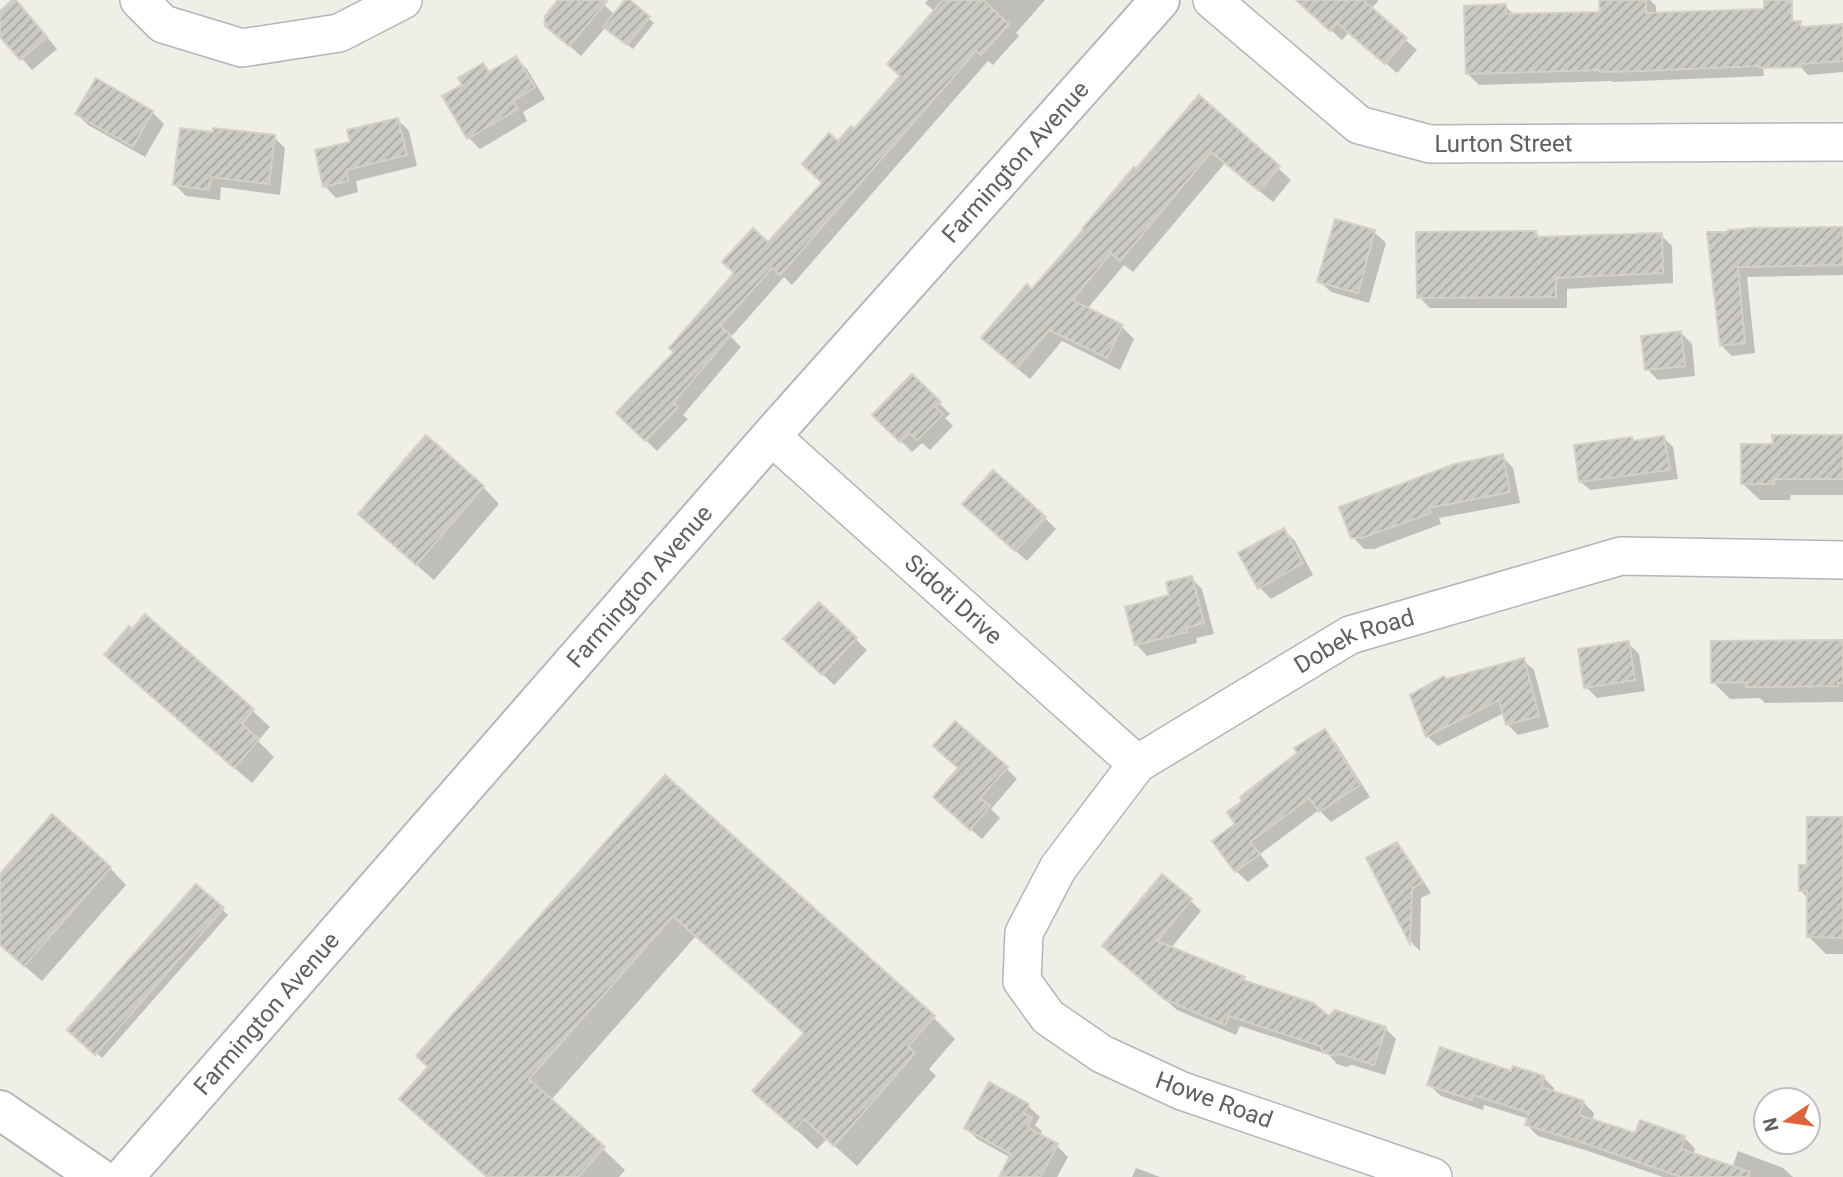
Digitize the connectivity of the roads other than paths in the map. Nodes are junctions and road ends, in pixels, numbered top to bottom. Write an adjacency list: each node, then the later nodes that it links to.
1 (139, 0): 2 (street)
2 (403, 0)
3 (1160, 0): 6 (main road, Farmington Avenue)
4 (1212, 0): 5 (street, Lurton Street)
5 (1843, 142)
6 (771, 436): 8 (street, Sidoti Drive); 12 (main road, Farmington Avenue)
7 (1843, 560): 8 (street, Dobek Road)
8 (1137, 764): 9 (street, Dobek Road)
9 (1022, 981): 13 (street, Howe Road)
10 (0, 1110): 11 (main road)
11 (98, 1177)
12 (124, 1177)
13 (1433, 1177)

